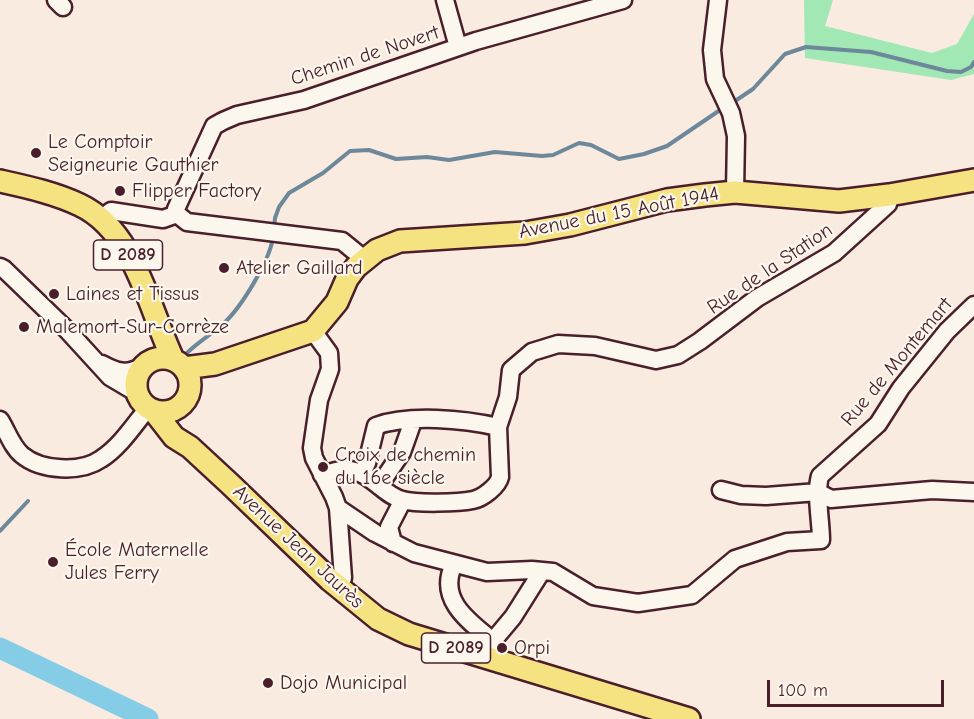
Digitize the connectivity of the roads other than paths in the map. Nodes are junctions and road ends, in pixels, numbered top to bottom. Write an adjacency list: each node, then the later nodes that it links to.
1 (445, 0): 4 (street)
2 (622, 0): 4 (street, Chemin de Novert)
3 (718, 0): 8 (street)
4 (458, 47): 11 (street, Chemin de Novert)
5 (974, 180): 9 (main road, Avenue du 15 Août 1944)
6 (0, 181): 10 (main road, D 2089)
7 (0, 188): 10 (main road, D 2089)
8 (735, 192): 9 (main road, Avenue du 15 Août 1944); 13 (main road, Avenue du 15 Août 1944)
9 (889, 195): 26 (street, Rue de la Station)
10 (61, 198): 12 (main road, D 2089)
11 (177, 214): 12 (street); 13 (street)
12 (101, 219): 16 (main road, D 2089)
13 (364, 259): 17 (main road)
14 (0, 267): 18 (street, Avenue Jean Jaurès)
15 (974, 305): 32 (street, Rue de Montemart)
16 (156, 321): 19 (main road, D 2089); 20 (main road, D 2089)
17 (313, 331): 21 (main road); 29 (street)
18 (98, 363): 20 (street, Avenue Jean Jaurès); 23 (street, Avenue Jean Jaurès)
19 (179, 363): 20 (main road); 21 (main road); 22 (main road)
20 (145, 364): 23 (main road)
21 (215, 364): 22 (main road)
22 (185, 398): 23 (main road); 27 (main road, Avenue Jean Jaurès / D 2089)
23 (146, 404): 24 (street); 27 (main road, Avenue Jean Jaurès / D 2089)
24 (0, 420)
25 (412, 421): 26 (street); 28 (street); 30 (street)
26 (498, 427): 34 (street)
27 (190, 447): 39 (main road, Avenue Jean Jaurès / D 2089)
28 (362, 474): 29 (street); 30 (street)
29 (322, 475): 35 (street)
30 (379, 486): 34 (street)
31 (721, 490): 32 (street)
32 (818, 492): 33 (street); 38 (street, Rue de Montemart)
33 (974, 492)
34 (403, 500): 36 (street)
35 (338, 508): 36 (street); 39 (street)
36 (393, 543): 37 (street)
37 (454, 564): 38 (street); 40 (street)
38 (542, 571): 40 (street)
39 (336, 586): 40 (main road, Avenue Jean Jaurès / D 2089)
40 (488, 649): 41 (main road, Avenue Jean Jaurès / D 2089)
41 (689, 719)

